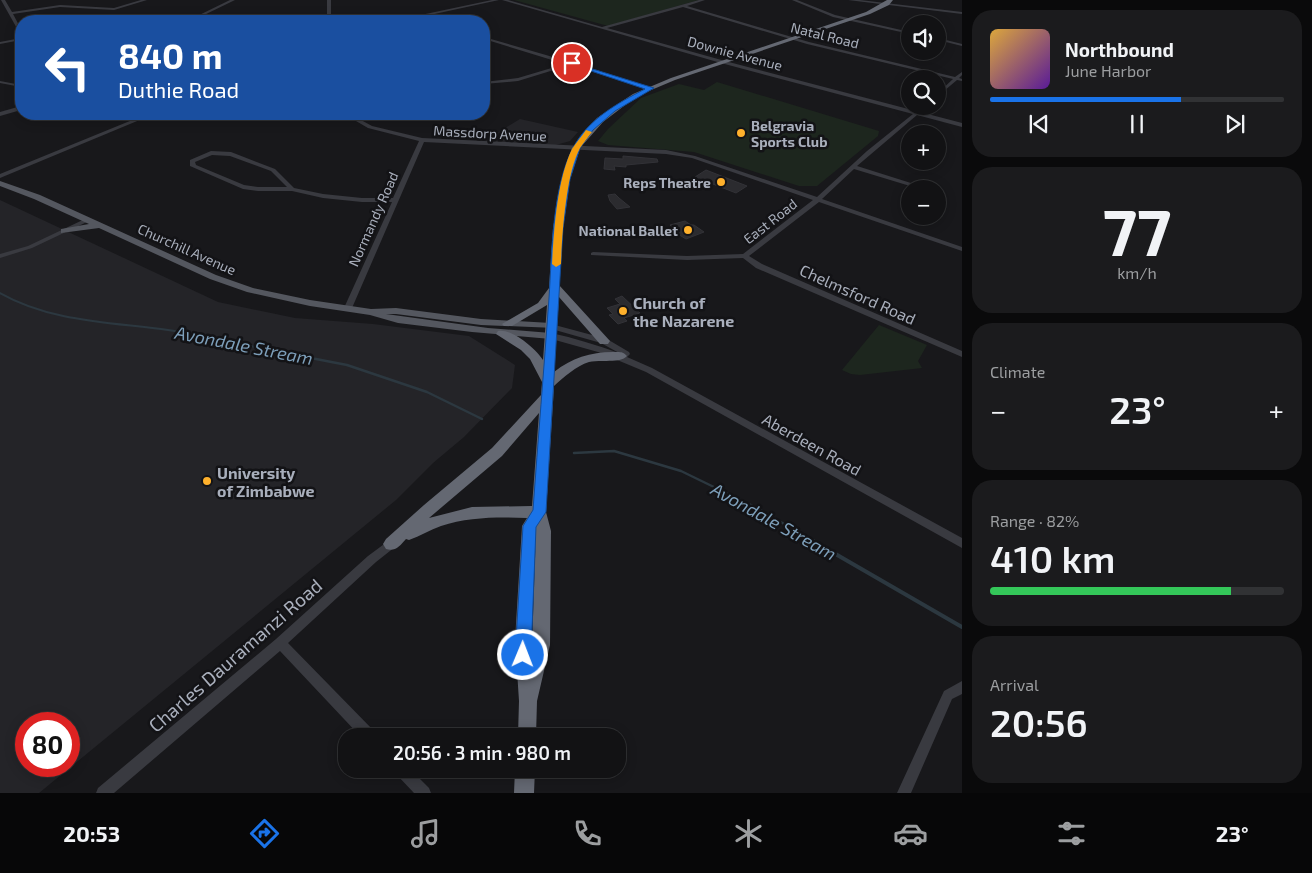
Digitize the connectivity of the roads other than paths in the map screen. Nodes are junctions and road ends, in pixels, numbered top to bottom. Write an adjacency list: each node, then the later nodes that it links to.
1 (3, 0): 13 (street)
2 (145, 0): 13 (street)
3 (233, 0): 15 (street)
4 (322, 0): 5 (street)
5 (330, 0): 16 (street)
6 (497, 0): 17 (street)
7 (504, 0): 20 (street, Downie Avenue)
8 (703, 0): 12 (street)
9 (794, 0): 18 (street)
10 (850, 0): 11 (street)
11 (889, 2): 14 (street); 18 (highway)
12 (684, 6): 20 (street); 22 (street, Natal Road)
13 (11, 13): 19 (street)
14 (962, 14)
15 (205, 15)
16 (329, 15)
17 (426, 15)
18 (848, 20): 21 (street); 22 (highway)
19 (15, 21)
20 (602, 28): 28 (street, Downie Avenue)
21 (901, 31)
22 (790, 38): 28 (highway); 31 (street, Natal Road)
23 (15, 40): 26 (street)
24 (490, 40): 29 (street)
25 (946, 41): 27 (street)
26 (0, 43)
27 (962, 45)
28 (723, 62): 35 (highway); 37 (street, Downie Avenue)
29 (572, 63): 33 (street); 35 (street)
30 (962, 73): 31 (street)
31 (959, 79): 36 (street)
32 (0, 82): 34 (street)
33 (490, 82)
34 (15, 85)
35 (650, 88): 46 (highway)
36 (946, 89)
37 (901, 109)
38 (15, 110): 39 (street)
39 (0, 114)
40 (915, 115): 47 (street, East Road)
41 (924, 115): 44 (street, Downie Avenue)
42 (137, 120): 48 (street)
43 (358, 120): 45 (street, Massdorp Avenue)
44 (962, 125)
45 (422, 140): 46 (street, Massdorp Avenue); 53 (street, Normandy Road)
46 (576, 148): 52 (street, Massdorp Avenue); 62 (highway)
47 (854, 167): 49 (street); 52 (street, East Road)
48 (0, 176)
49 (901, 182)
50 (0, 183): 54 (main road, Churchill Avenue)
51 (292, 190): 51 (street); 53 (street)
52 (819, 199): 58 (street, Massdorp Avenue); 61 (street, East Road)
53 (394, 200): 63 (street, Normandy Road)
54 (72, 212): 55 (main road, Churchill Avenue); 57 (main road)
55 (86, 219): 56 (main road, Churchill Avenue); 57 (street)
56 (104, 227): 57 (main road); 63 (main road, Churchill Avenue)
57 (62, 230): 60 (street)
58 (962, 249)
59 (594, 254): 61 (street, East Road)
60 (0, 255)
61 (745, 256): 67 (street, Chelmsford Road)
62 (555, 286): 64 (highway); 65 (highway); 66 (highway)
63 (348, 308): 64 (main road, Churchill Avenue)
64 (505, 329): 65 (main road, Churchill Avenue); 70 (highway)
65 (551, 331): 66 (street, Aberdeen Road); 68 (street, Aberdeen Road); 70 (highway)
66 (604, 341): 69 (street, Aberdeen Road)
67 (962, 354)
68 (620, 356): 69 (street, Aberdeen Road); 70 (highway)
69 (649, 370): 72 (street, Aberdeen Road)
70 (548, 390): 71 (highway); 73 (highway)
71 (539, 512): 73 (highway); 77 (highway)
72 (962, 543)
73 (391, 544): 74 (street, Charles Dauramanzi Road)
74 (280, 643): 76 (street); 80 (street, Charles Dauramanzi Road)
75 (961, 687): 83 (street)
76 (362, 728)
77 (527, 728)
78 (410, 778): 81 (street)
79 (525, 778): 82 (highway)
80 (104, 793)
81 (424, 793)
82 (524, 793)
83 (904, 793)

